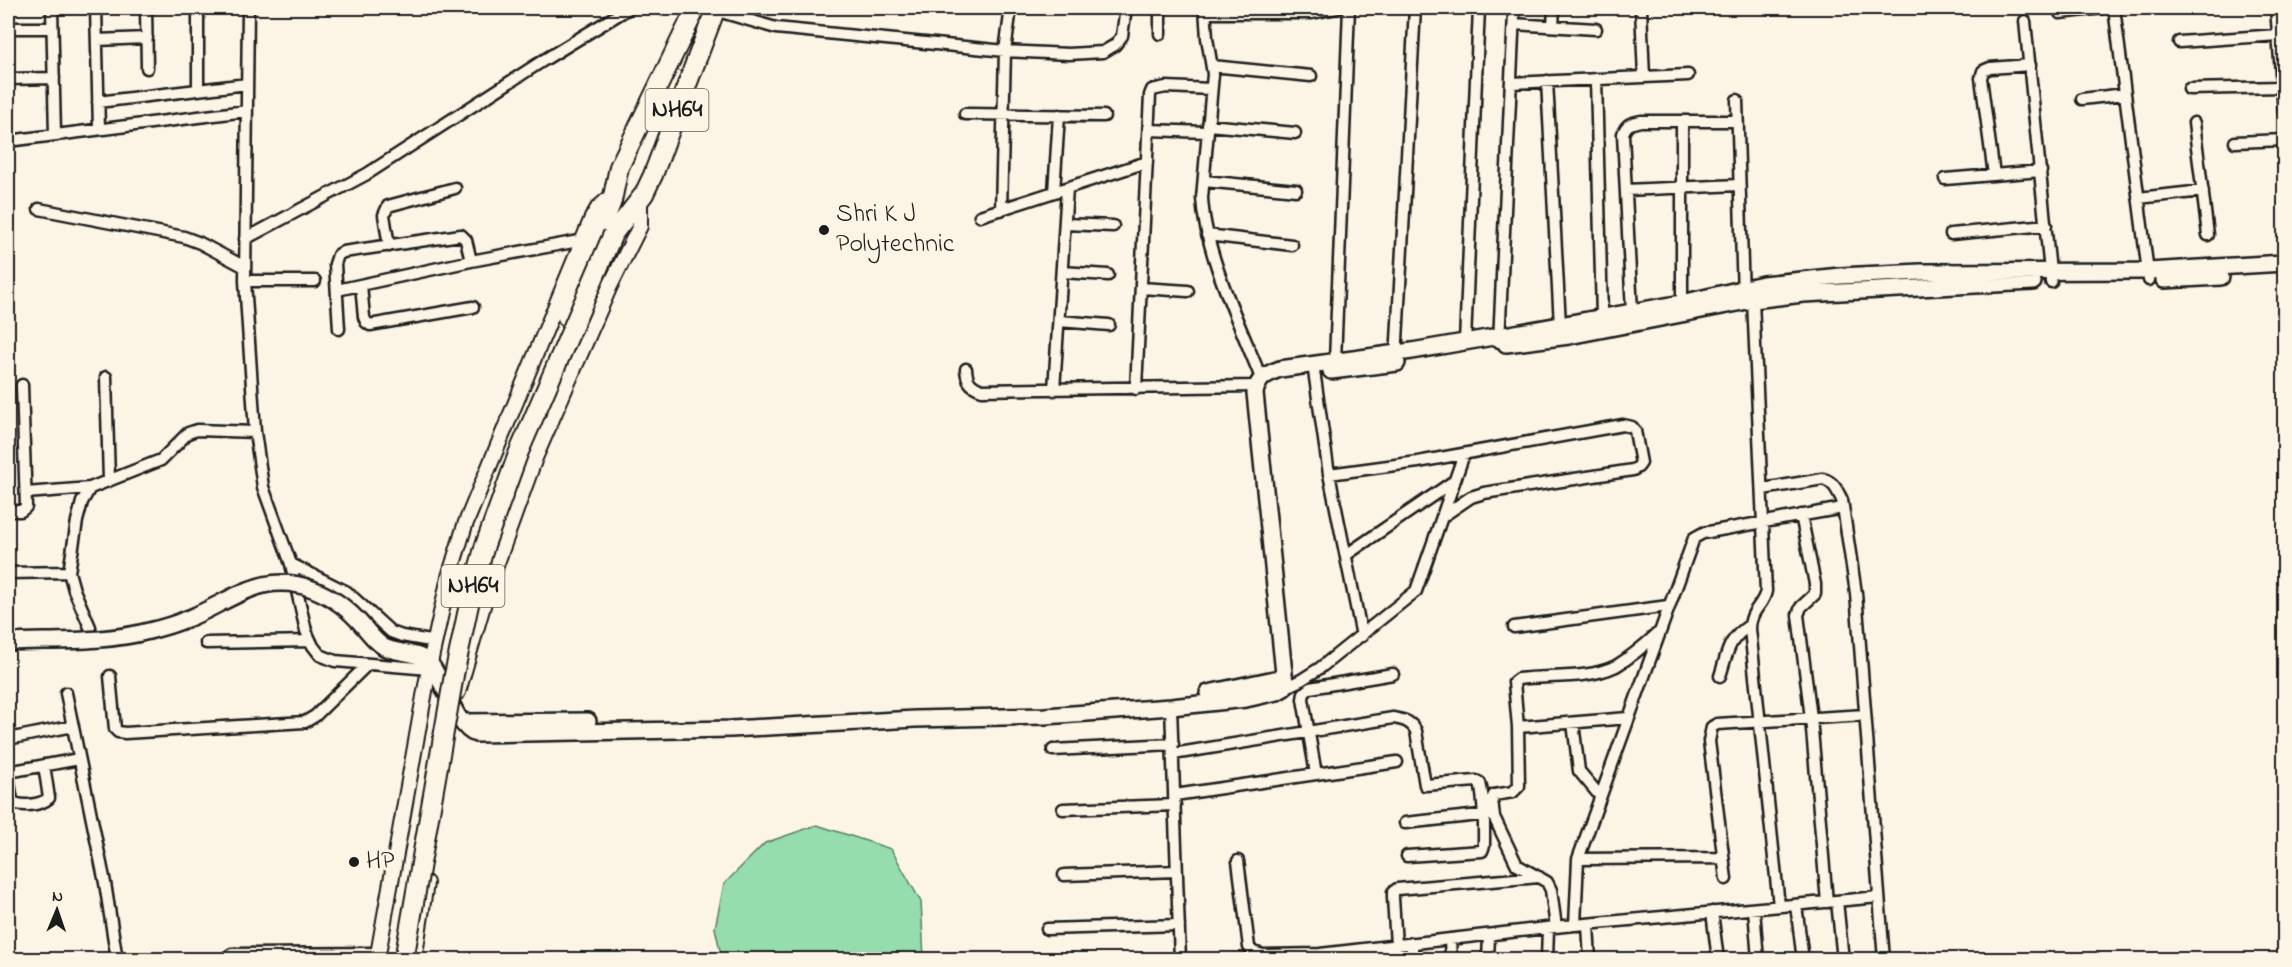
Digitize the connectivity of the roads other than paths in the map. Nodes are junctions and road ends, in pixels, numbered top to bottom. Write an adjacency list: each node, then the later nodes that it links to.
1 (52, 8): 27 (street)
2 (96, 8): 32 (street)
3 (146, 8): 31 (street)
4 (198, 8): 50 (street)
5 (248, 8): 46 (street)
6 (629, 8): 98 (street)
7 (703, 8): 34 (street); 85 (highway, NH64); 87 (highway, NH64)
8 (1011, 8): 34 (street)
9 (1125, 8): 34 (street)
10 (1160, 8): 29 (street)
11 (1337, 8): 21 (street)
12 (1349, 8): 128 (street)
13 (1415, 8): 127 (street)
14 (1479, 8): 126 (street)
15 (1511, 8): 24 (street)
16 (1554, 8): 25 (street)
17 (1641, 8): 40 (street)
18 (2103, 8): 22 (street)
19 (2114, 8): 51 (street)
20 (2276, 8): 30 (street)
21 (1205, 10): 36 (street)
22 (2060, 13)
23 (2025, 21): 35 (street)
24 (1514, 24): 25 (street); 45 (street)
25 (1553, 26): 28 (street)
26 (8, 28): 27 (street)
27 (52, 28): 41 (street)
28 (1596, 28)
29 (1160, 34)
30 (2278, 35): 33 (street); 47 (street)
31 (147, 38): 32 (street); 37 (street)
32 (97, 40): 54 (street)
33 (2178, 42)
34 (1005, 51): 56 (street)
35 (2030, 65): 73 (street); 74 (street)
36 (1212, 66): 39 (street); 48 (street)
37 (147, 68)
38 (1688, 75): 40 (street)
39 (1311, 76)
40 (1644, 77): 43 (street)
41 (54, 78): 42 (street); 68 (street)
42 (8, 79)
43 (1596, 79): 44 (street); 120 (street)
44 (1547, 81): 45 (street); 123 (street)
45 (1511, 83): 125 (street)
46 (247, 84): 50 (street); 55 (street)
47 (2282, 87): 49 (street); 57 (street)
48 (1211, 89): 64 (street); 66 (street)
49 (2189, 89)
50 (198, 90): 54 (street)
51 (2125, 94): 52 (street); 86 (street)
52 (2082, 99)
53 (1737, 100): 62 (street)
54 (98, 102): 65 (street)
55 (246, 111): 65 (street); 98 (street)
56 (1003, 113): 58 (street); 59 (street); 89 (street)
57 (2284, 113)
58 (965, 114)
59 (1059, 115): 60 (street); 84 (street)
60 (1104, 116)
61 (1682, 121): 62 (street); 78 (street); 82 (street)
62 (1737, 121): 77 (street)
63 (2194, 123): 83 (street)
64 (1207, 128): 66 (street); 67 (street); 76 (street)
65 (99, 129): 68 (street)
66 (1149, 130): 72 (street)
67 (1295, 133)
68 (55, 134): 70 (street)
69 (2284, 140): 71 (street)
70 (8, 141)
71 (2235, 142)
72 (1147, 162): 80 (street); 113 (street)
73 (2041, 171): 74 (street); 92 (street)
74 (1994, 175): 75 (street)
75 (1945, 179)
76 (1204, 181): 81 (street); 96 (street)
77 (1739, 185): 78 (street); 116 (street)
78 (1682, 187): 82 (street); 117 (street)
79 (455, 188): 101 (street)
80 (1067, 188): 84 (street); 91 (street)
81 (1296, 190)
82 (1626, 190): 119 (street)
83 (2203, 191): 86 (street); 97 (street)
84 (1054, 192): 89 (street)
85 (613, 195): 94 (highway, NH64); 99 (street, NH64)
86 (2138, 198): 108 (street)
87 (640, 199): 94 (highway, NH64); 172 (street)
88 (39, 209): 104 (street)
89 (1001, 210): 90 (street)
90 (980, 216)
91 (1065, 224): 93 (street); 105 (street)
92 (2046, 225): 95 (street); 109 (street)
93 (1113, 226)
94 (608, 231): 220 (highway, NH64); 224 (highway, NH64, bridge)
95 (1951, 234)
96 (1207, 235): 100 (street); 133 (street)
97 (2208, 235)
98 (245, 239): 104 (street)
99 (584, 240): 102 (street); 162 (street, NH64)
100 (1292, 245)
101 (388, 246): 102 (street); 114 (street)
102 (471, 261): 112 (street)
103 (2284, 263): 108 (main road)
104 (245, 267): 110 (street)
105 (1062, 272): 107 (street); 121 (street)
106 (2284, 273): 108 (main road)
107 (1108, 275)
108 (2148, 276): 109 (main road)
109 (2051, 277): 116 (main road)
110 (245, 281): 111 (street); 137 (street)
111 (315, 281)
112 (361, 285): 114 (street); 118 (street)
113 (1141, 288): 115 (street); 135 (street)
114 (337, 290): 124 (street)
115 (1188, 291)
116 (1746, 297): 117 (main road); 125 (main road); 143 (street)
117 (1682, 303): 119 (main road)
118 (473, 307)
119 (1632, 312): 120 (main road)
120 (1602, 317): 123 (main road)
121 (1059, 321): 122 (street); 136 (street)
122 (1109, 325)
123 (1560, 325): 125 (main road)
124 (339, 329)
125 (1499, 341): 126 (main road); 127 (main road)
126 (1465, 342): 127 (main road)
127 (1396, 358): 128 (main road); 131 (main road)
128 (1335, 361): 130 (main road)
129 (966, 369): 136 (street)
130 (1280, 369): 131 (main road); 133 (main road)
131 (1314, 371): 139 (street)
132 (106, 378): 140 (street)
133 (1259, 382): 135 (street); 169 (main road)
134 (22, 385): 144 (street)
135 (1136, 389): 136 (street)
136 (1054, 390)
137 (255, 432): 140 (street); 151 (street)
138 (1464, 454): 139 (street); 141 (street); 148 (street)
139 (1329, 474): 150 (street)
140 (109, 480): 142 (street)
141 (1454, 481): 148 (street); 150 (street)
142 (90, 488): 144 (street); 152 (street)
143 (1763, 489): 145 (street); 149 (street)
144 (26, 493): 146 (street)
145 (1843, 508): 147 (street); 173 (street)
146 (8, 511)
147 (1801, 515): 149 (street); 175 (street)
148 (1443, 516): 159 (street)
149 (1763, 522): 154 (street); 155 (street)
150 (1346, 555): 159 (street)
151 (291, 564): 160 (street); 162 (street)
152 (69, 572): 153 (street); 156 (street)
153 (8, 573)
154 (1668, 606): 157 (street); 158 (street)
155 (1750, 625): 168 (street); 176 (street)
156 (90, 627)
157 (1514, 627)
158 (1659, 633): 174 (street); 180 (street)
159 (1362, 636): 169 (street)
160 (310, 641): 163 (street); 164 (street)
161 (8, 642): 165 (main road, bridge)
162 (436, 642): 165 (street, NH64)
163 (206, 643)
164 (368, 664): 165 (street); 167 (street)
165 (430, 666): 172 (main road); 220 (street, NH64)
166 (1393, 674): 181 (street)
167 (110, 676)
168 (1720, 676)
169 (1284, 683): 171 (main road); 177 (main road)
170 (66, 693): 179 (street)
171 (1172, 707): 177 (main road); 183 (street)
172 (454, 709): 177 (main road); 225 (street)
173 (1865, 714): 175 (street); 203 (street)
174 (1628, 718): 178 (street); 190 (street)
175 (1811, 718): 176 (street); 204 (street)
176 (1761, 721): 196 (street); 206 (street)
177 (464, 722)
178 (1573, 723): 180 (street); 190 (street)
179 (73, 726): 182 (street); 185 (street)
180 (1518, 727): 193 (street)
181 (1309, 732): 183 (street); 189 (street); 193 (street)
182 (8, 739)
183 (1173, 749): 184 (street); 191 (street)
184 (1053, 750)
185 (80, 759): 187 (street); 222 (street)
186 (1397, 762): 189 (street)
187 (44, 765): 188 (street); 188 (street)
188 (8, 774)
189 (1316, 774): 191 (street)
190 (1600, 796): 197 (street)
191 (1175, 800): 192 (street); 199 (street)
192 (1063, 809)
193 (1489, 816): 194 (street); 195 (street); 201 (street)
194 (1405, 823)
195 (1407, 856)
196 (1723, 858): 197 (street); 202 (street)
197 (1578, 859): 211 (street)
198 (1238, 861): 221 (street)
199 (1177, 871): 200 (street); 210 (street)
200 (1064, 875)
201 (1539, 877): 212 (street); 217 (street)
202 (1726, 879)
203 (1879, 897): 204 (street); 236 (street)
204 (1832, 901): 205 (street); 235 (street)
205 (1796, 905): 206 (street); 234 (street)
206 (1779, 906): 207 (street)
207 (1754, 909): 208 (street); 233 (street)
208 (1713, 912): 209 (street); 232 (street)
209 (1588, 924): 211 (street); 231 (street)
210 (1179, 925): 213 (street); 226 (street)
211 (1575, 925): 212 (street)
212 (1552, 928): 214 (street); 230 (street)
213 (1047, 929)
214 (1489, 935): 215 (street); 229 (street)
215 (1450, 939): 216 (street); 228 (street)
216 (1412, 943): 217 (street); 227 (street)
217 (1396, 945): 218 (street)
218 (1366, 954): 221 (street)
219 (309, 956): 220 (street); 223 (street)
220 (382, 957)
221 (1320, 957)
222 (117, 960)
223 (223, 960)
224 (404, 960)
225 (414, 960)
226 (1180, 960)
227 (1412, 960)
228 (1450, 960)
229 (1488, 960)
230 (1547, 960)
231 (1590, 960)
232 (1718, 960)
233 (1758, 960)
234 (1803, 960)
235 (1843, 960)
236 (1884, 960)

